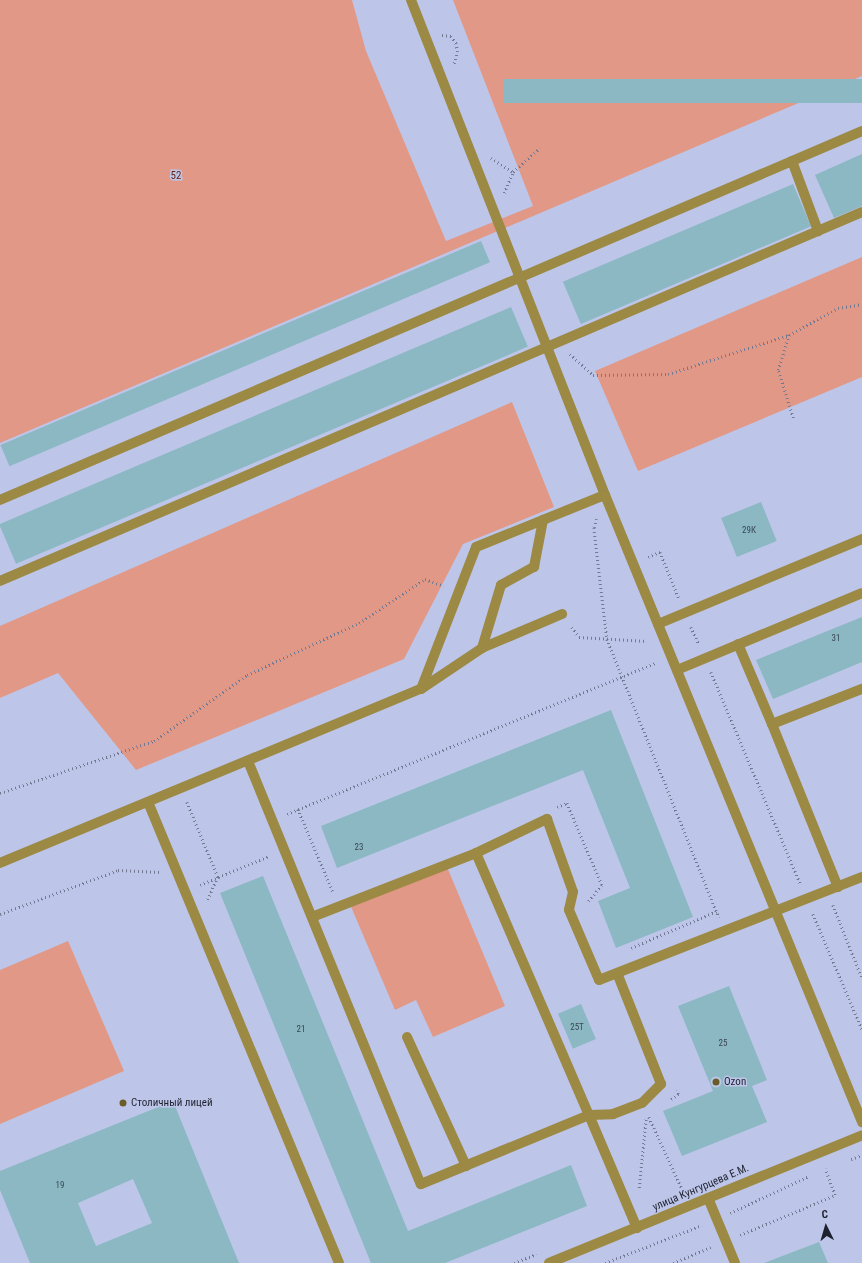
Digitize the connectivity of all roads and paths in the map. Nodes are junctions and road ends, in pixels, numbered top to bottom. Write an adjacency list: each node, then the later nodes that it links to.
1 (411, 0): 12 (street)
2 (435, 34): 3 (path)
3 (450, 71)
4 (862, 131): 7 (street)
5 (540, 148): 8 (path)
6 (488, 157): 8 (path)
7 (792, 161): 11 (street); 12 (street)
8 (513, 172): 9 (path)
9 (501, 201)
10 (862, 212): 11 (street)
11 (818, 231): 15 (street)
12 (520, 278): 16 (street); 19 (street)
13 (862, 304): 14 (path)
14 (789, 335): 15 (path); 17 (path)
15 (557, 342): 16 (street)
16 (547, 346): 18 (street); 23 (street)
17 (793, 418)
18 (605, 495): 20 (street); 22 (street); 29 (path)
19 (0, 500)
20 (543, 520): 24 (street); 32 (street)
21 (862, 539): 26 (street)
22 (633, 564): 26 (path); 28 (street)
23 (0, 581)
24 (459, 592): 37 (street); 42 (path)
25 (862, 593): 31 (street)
26 (685, 613): 28 (street); 34 (path)
27 (562, 614): 29 (path); 32 (street)
28 (658, 624): 30 (street)
29 (608, 639): 30 (path); 36 (path)
30 (665, 642): 33 (street)
31 (738, 644): 34 (street); 39 (street)
32 (482, 648): 37 (street)
33 (671, 657): 35 (street); 36 (path)
34 (705, 658): 35 (street); 57 (path)
35 (676, 670): 60 (street)
36 (621, 677): 44 (path); 59 (path)
37 (421, 689): 40 (street)
38 (862, 690): 39 (street)
39 (772, 724): 53 (street)
40 (248, 761): 41 (street); 46 (street)
41 (181, 789): 43 (street); 51 (path)
42 (0, 793)
43 (148, 802): 49 (street); 50 (street)
44 (298, 809): 46 (path); 56 (path)
45 (552, 809): 58 (path)
46 (272, 820): 47 (street)
47 (284, 850): 51 (path); 62 (street)
48 (476, 853): 62 (street); 65 (street); 69 (street)
49 (0, 863)
50 (177, 874): 55 (street); 61 (path)
51 (218, 877): 55 (path)
52 (862, 877): 53 (street)
53 (838, 887): 54 (street)
54 (827, 891): 57 (street); 66 (path)
55 (185, 892): 83 (street)
56 (335, 897)
57 (807, 899): 60 (street); 67 (path)
58 (584, 908)
59 (717, 911): 63 (path); 64 (path)
60 (776, 912): 63 (street); 70 (street)
61 (0, 914)
62 (312, 918): 74 (street)
63 (725, 932): 65 (street)
64 (622, 952)
65 (617, 973): 69 (street)
66 (862, 978)
67 (862, 1029)
68 (407, 1037): 74 (street)
69 (589, 1116): 74 (street); 81 (street)
70 (862, 1122)
71 (862, 1135): 79 (street, улица Кунгурцева Е.М.)
72 (862, 1155): 73 (path)
73 (847, 1161)
74 (466, 1166)
75 (832, 1166): 76 (path)
76 (825, 1169): 80 (path); 82 (path)
77 (684, 1193): 78 (path)
78 (638, 1196)
79 (708, 1198): 80 (street); 81 (street, улица Кунгурцева Е.М.)
80 (717, 1219): 82 (street); 85 (path)
81 (637, 1228): 84 (street, улица Кунгурцева Е.М.)
82 (726, 1241): 86 (path); 87 (street)
83 (339, 1263)
84 (549, 1263)
85 (605, 1263)
86 (673, 1263)
87 (735, 1263)

